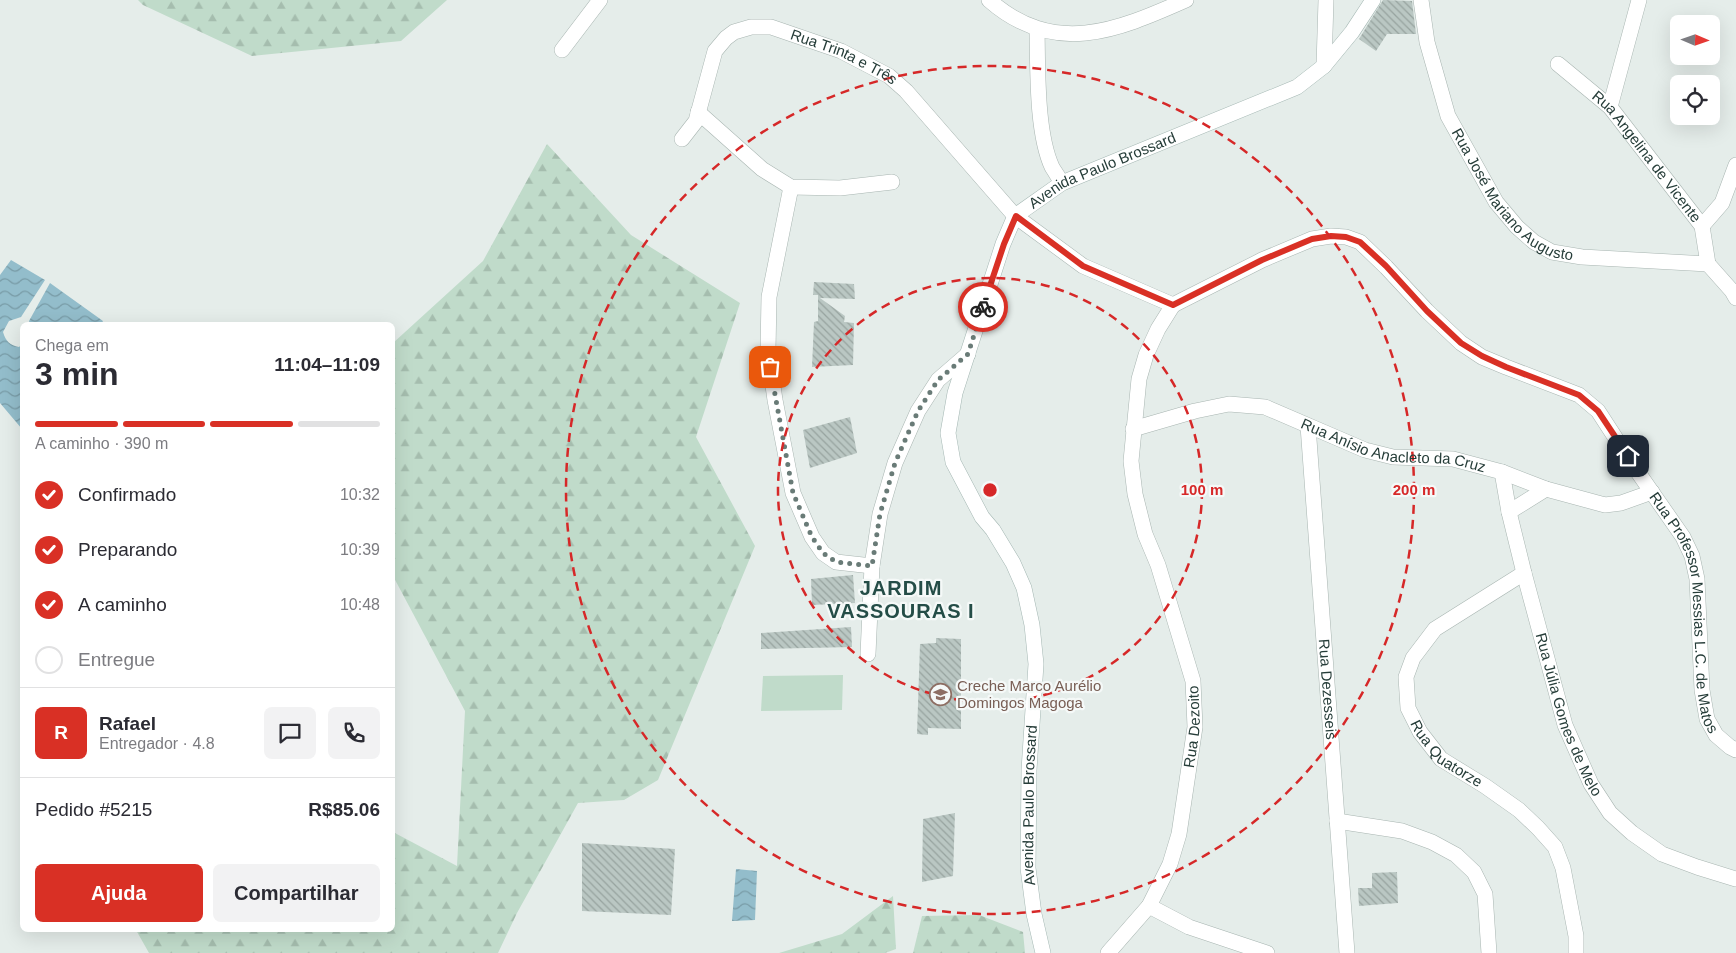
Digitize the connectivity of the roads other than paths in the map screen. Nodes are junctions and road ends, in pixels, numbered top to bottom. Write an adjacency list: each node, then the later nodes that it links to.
1 (600, 0): 9 (street)
2 (989, 0): 8 (street)
3 (1186, 0): 8 (street)
4 (1326, 0): 11 (street)
5 (1373, 0): 11 (street, Avenida Paulo Brossard)
6 (1421, 0): 21 (street, Rua José Mariano Augusto)
7 (1639, 0): 12 (street)
8 (1037, 30): 17 (street)
9 (562, 50)
10 (1558, 64): 12 (street, Rua Angelina de Vicente)
11 (1324, 66): 17 (street, Avenida Paulo Brossard)
12 (1610, 107): 20 (street, Rua Angelina de Vicente)
13 (698, 112): 14 (street, Rua Trinta e Três); 18 (street); 19 (street, Rua Trinta e Três)
14 (682, 139)
15 (1736, 165): 20 (street)
16 (892, 182): 18 (street)
17 (1062, 183): 19 (street, Avenida Paulo Brossard)
18 (791, 187): 31 (street)
19 (1016, 216): 23 (street, Rua Trinta e Três); 24 (street, Avenida Paulo Brossard)
20 (1702, 226): 21 (street, Rua Angelina de Vicente)
21 (1708, 264): 22 (street)
22 (1736, 298)
23 (1173, 305): 26 (street, Rua Dezoito); 29 (street, Rua Professor Messias L.C. de Matos)
24 (968, 354): 31 (street); 38 (street, Avenida Paulo Brossard)
25 (1308, 426): 26 (street, Rua Anísio Anacleto da Cruz); 27 (street, Rua Anísio Anacleto da Cruz); 35 (street, Rua Dezesseis)
26 (1133, 429): 37 (street, Rua Dezoito)
27 (1502, 472): 28 (street, Rua Anísio Anacleto da Cruz); 30 (street, Rua Júlia Gomes de Melo)
28 (1546, 489): 29 (street, Rua Anísio Anacleto da Cruz); 30 (street)
29 (1652, 492): 34 (street, Rua Professor Messias L.C. de Matos)
30 (1509, 512): 32 (street, Rua Júlia Gomes de Melo)
31 (872, 566): 33 (street)
32 (1524, 573): 36 (street, Rua Júlia Gomes de Melo); 43 (street, Rua Quatorze)
33 (868, 654)
34 (1736, 750)
35 (1337, 821): 41 (street, Rua Dezesseis); 42 (street)
36 (1736, 878)
37 (1149, 906): 39 (street, Rua Dezoito); 40 (street)
38 (1043, 953)
39 (1108, 953)
40 (1267, 953)
41 (1347, 953)
42 (1490, 953)
43 (1576, 953)

